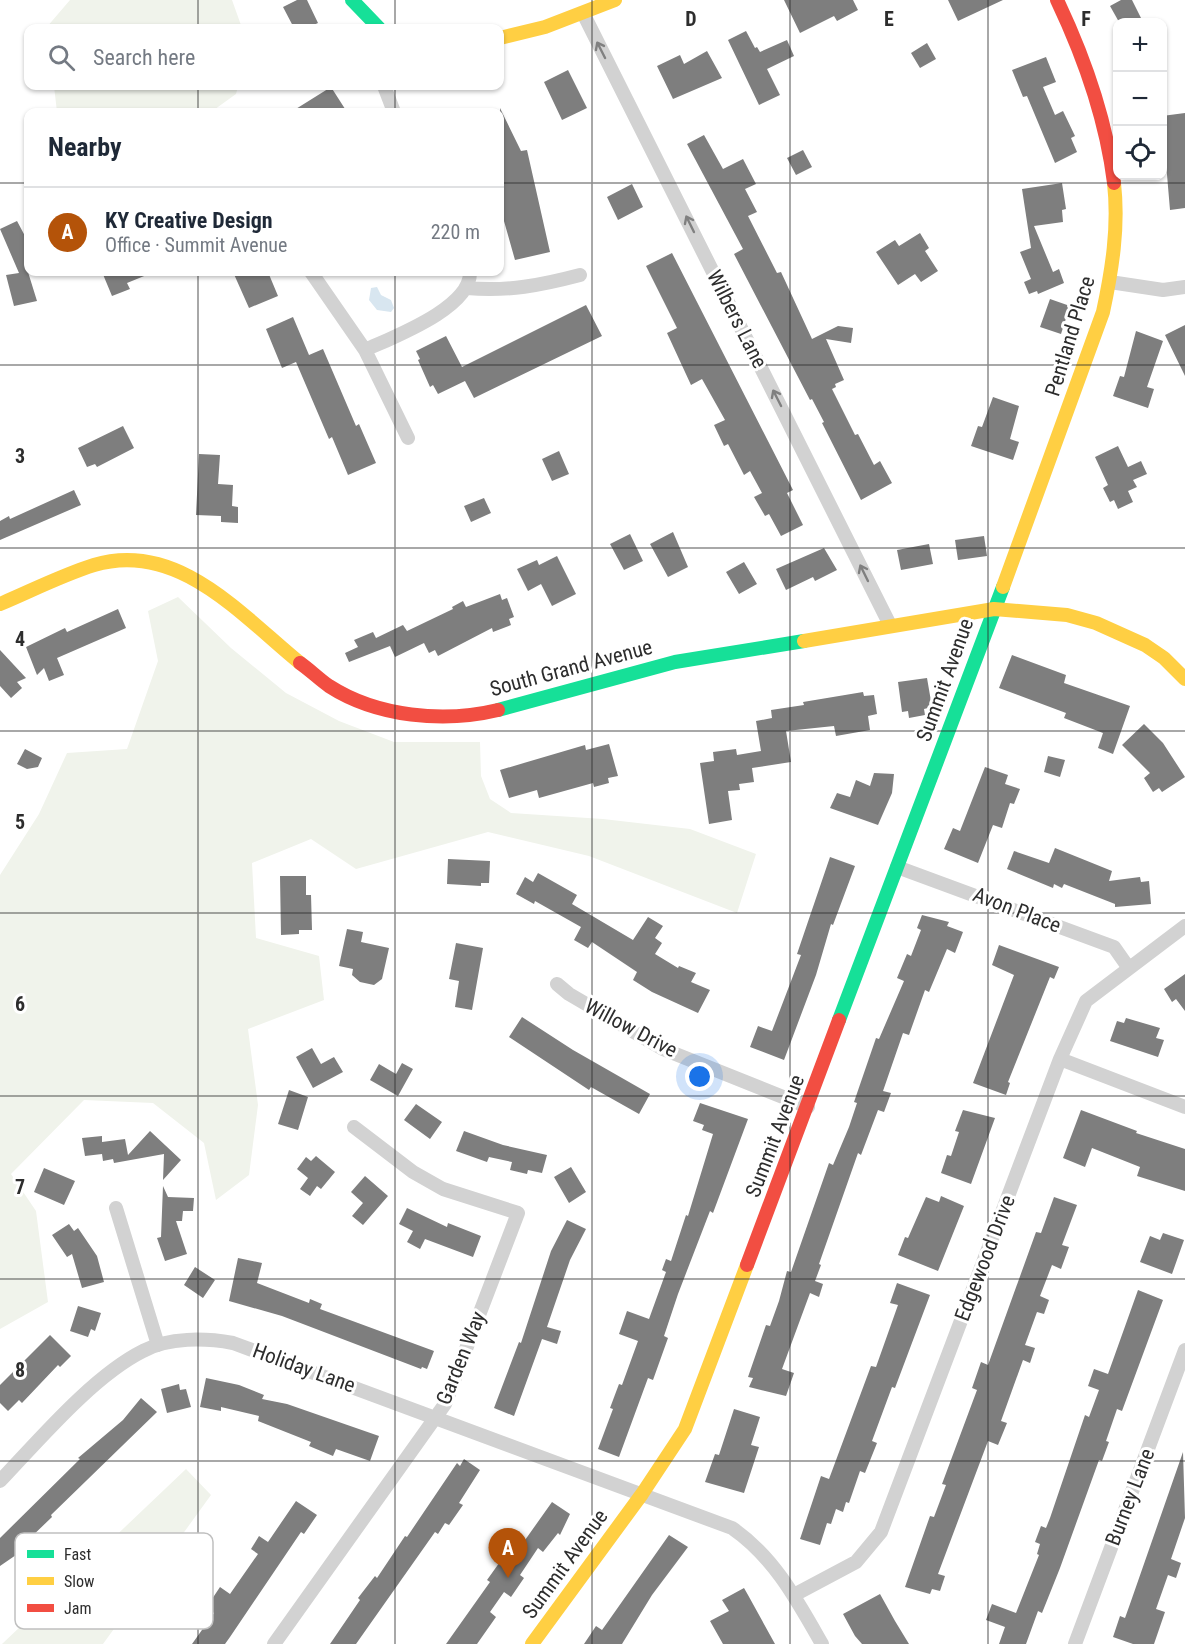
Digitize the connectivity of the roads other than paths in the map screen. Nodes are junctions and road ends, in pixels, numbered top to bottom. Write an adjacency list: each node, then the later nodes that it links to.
1 (352, 0): 5 (street)
2 (615, 0): 4 (street)
3 (1057, 0): 12 (street, Pentland Place)
4 (583, 13): 6 (street); 19 (street, Wilbers Lane, one-way to 4)
5 (375, 24)
6 (504, 37)
7 (386, 90): 8 (street)
8 (392, 108)
9 (580, 275): 14 (street)
10 (314, 276): 15 (street)
11 (469, 276): 14 (street)
12 (1110, 282): 13 (street); 18 (street, Pentland Place)
13 (1185, 286)
14 (466, 288): 15 (street)
15 (365, 350): 16 (street)
16 (408, 438)
17 (0, 604): 19 (street, South Grand Avenue)
18 (994, 609): 19 (street, South Grand Avenue); 20 (street, South Grand Avenue); 21 (street, Summit Avenue)
19 (890, 625)
20 (1185, 679)
21 (897, 867): 23 (street, Avon Place); 26 (street, Summit Avenue)
22 (1185, 926): 23 (street, Edgewood Drive)
23 (1128, 967): 25 (street, Edgewood Drive)
24 (557, 984): 26 (street, Willow Drive)
25 (1060, 1059): 27 (street); 35 (street, Edgewood Drive)
26 (808, 1107): 34 (street, Summit Avenue)
27 (1185, 1107)
28 (354, 1127): 32 (street, Garden Way)
29 (116, 1208): 30 (street)
30 (158, 1345): 32 (street, Holiday Lane); 33 (street, Holiday Lane)
31 (1185, 1350): 39 (street, Burney Lane)
32 (434, 1418): 34 (street, Holiday Lane); 36 (street, Garden Way)
33 (0, 1481)
34 (642, 1494): 35 (street); 37 (street, Summit Avenue)
35 (795, 1595): 38 (street)
36 (274, 1644)
37 (532, 1644)
38 (822, 1644)
39 (1075, 1644)

